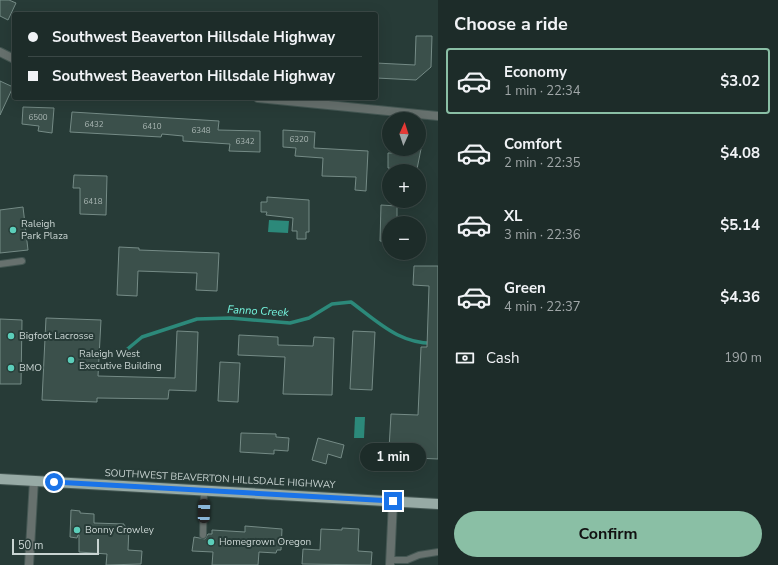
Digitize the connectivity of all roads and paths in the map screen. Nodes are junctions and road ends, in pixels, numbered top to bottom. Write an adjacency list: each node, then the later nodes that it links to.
1 (0, 52): 2 (street)
2 (12, 58)
3 (278, 100): 4 (street)
4 (438, 116)
5 (22, 261): 6 (lane)
6 (0, 264)
7 (0, 479): 8 (main road, SOUTHWEST BEAVERTON HILLSDALE HIGHWAY)
8 (34, 480): 9 (main road, SOUTHWEST BEAVERTON HILLSDALE HIGHWAY); 15 (street)
9 (204, 490): 10 (main road, SOUTHWEST BEAVERTON HILLSDALE HIGHWAY); 12 (lane)
10 (393, 501): 11 (main road, SOUTHWEST BEAVERTON HILLSDALE HIGHWAY); 14 (street)
11 (438, 504)
12 (202, 535)
13 (438, 552): 14 (lane)
14 (390, 563)
15 (29, 565)

